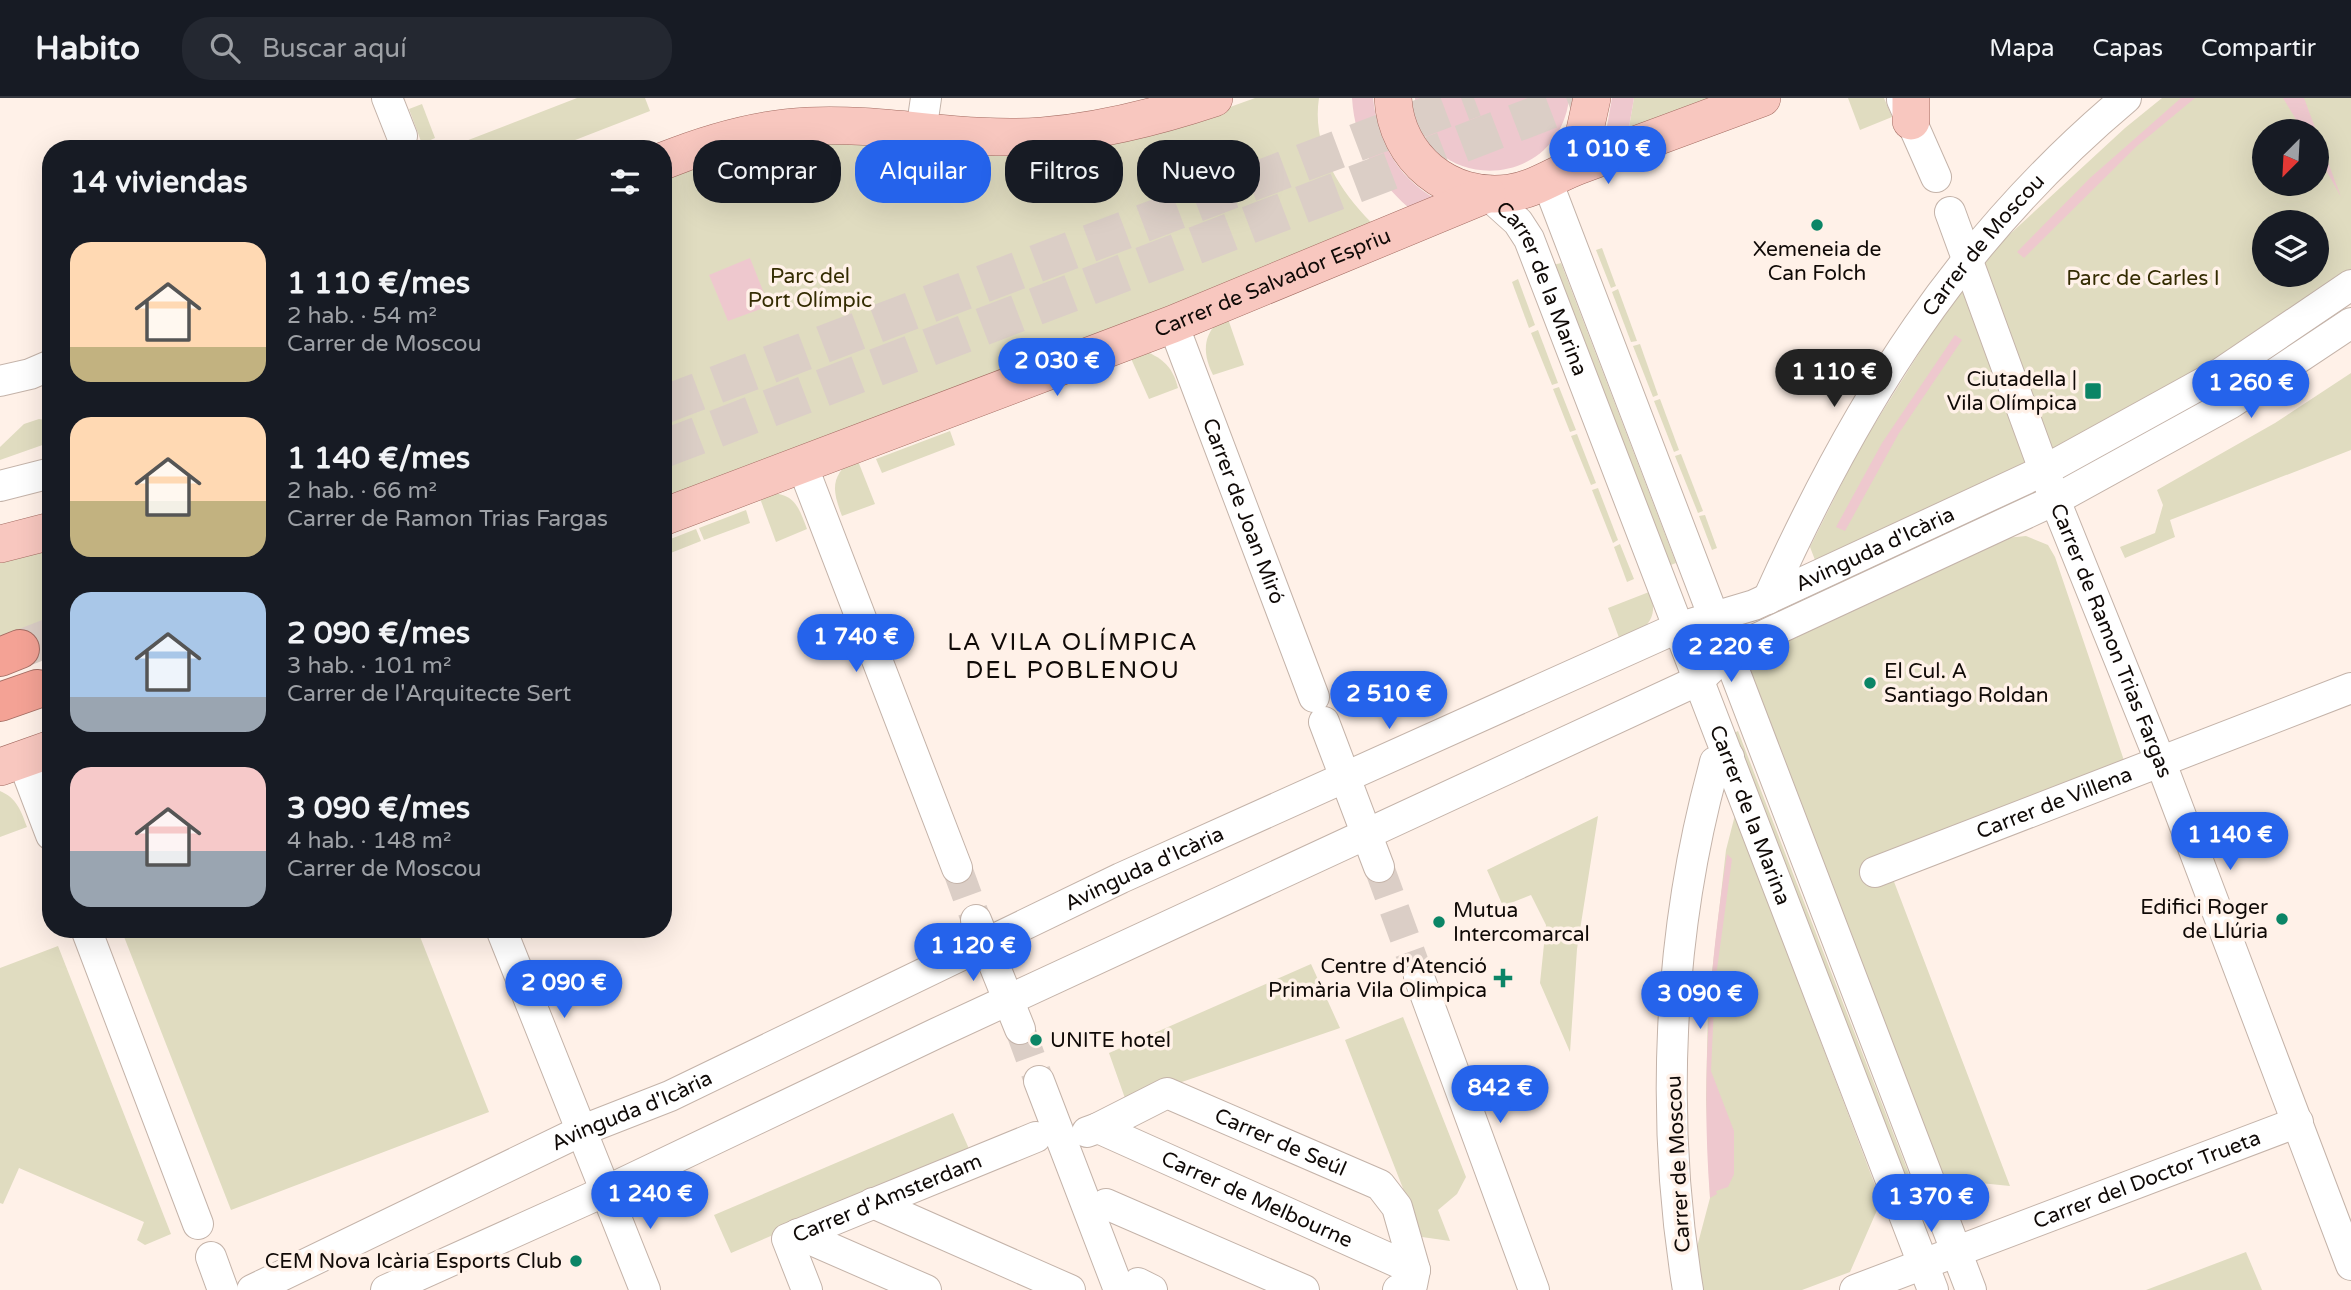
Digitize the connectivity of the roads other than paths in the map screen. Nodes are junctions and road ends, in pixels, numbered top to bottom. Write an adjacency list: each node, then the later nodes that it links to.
1 (387, 98): 9 (street)
2 (1214, 98): 8 (main road)
3 (1393, 98): 13 (main road)
4 (1592, 98): 11 (main road)
5 (1762, 98): 11 (main road)
6 (2126, 98): 15 (street, Carrer de Moscou)
7 (1908, 106): 12 (street)
8 (924, 115): 10 (main road)
9 (402, 136)
10 (672, 157)
11 (1556, 176): 13 (main road); 30 (street, Carrer de la Marina)
12 (1936, 177)
13 (1487, 194): 18 (main road, Carrer de Salvador Espriu); 31 (street, Carrer de la Marina)
14 (1950, 212): 15 (street, Carrer de Ramon Trias Fargas)
15 (1966, 258): 22 (street, Carrer de Ramon Trias Fargas); 29 (street, Carrer de Moscou)
16 (2351, 285): 22 (street, Avinguda d'Icària)
17 (2351, 323): 25 (street, Avinguda d'Icària)
18 (1173, 324): 21 (main road, Carrer de Salvador Espriu); 40 (street, Carrer de Joan Miró)
19 (42, 369): 20 (street)
20 (0, 381)
21 (801, 462): 26 (main road, Carrer de Salvador Espriu); 44 (street)
22 (2045, 470): 25 (street, Carrer de Ramon Trias Fargas); 29 (street, Avinguda d'Icària)
23 (42, 475): 24 (street)
24 (0, 486)
25 (2055, 500): 32 (street, Avinguda d'Icària); 39 (street, Carrer de Ramon Trias Fargas)
26 (672, 513)
27 (42, 533): 28 (main road)
28 (0, 544)
29 (1769, 599): 30 (street, Avinguda d'Icària)
30 (1714, 619): 31 (street, Avinguda d'Icària); 32 (street, Carrer de la Marina)
31 (1677, 628): 33 (street, Carrer de la Marina); 40 (street, Avinguda d'Icària)
32 (1728, 652): 33 (street, Avinguda d'Icària); 62 (street, Carrer de la Marina)
33 (1699, 680): 37 (street, Carrer de la Marina); 42 (street, Avinguda d'Icària)
34 (2351, 688): 39 (street, Carrer de Villena)
35 (37, 689): 36 (highway)
36 (0, 702)
37 (1730, 745): 65 (street, Carrer de la Marina); 77 (street, Carrer de Moscou)
38 (24, 758): 41 (street)
39 (2161, 763): 45 (street, Carrer de Villena); 53 (street, Carrer de Ramon Trias Fargas)
40 (1345, 779): 42 (street, Carrer de Joan Miró); 46 (street, Avinguda d'Icària)
41 (42, 809)
42 (1367, 833): 43 (street); 50 (street, Avinguda d'Icària)
43 (1379, 867)
44 (957, 868)
45 (1875, 872)
46 (981, 933): 50 (street); 54 (street, Avinguda d'Icària)
47 (89, 938): 60 (street)
48 (505, 938): 54 (street)
49 (1419, 977): 76 (street)
50 (1009, 1000): 51 (street); 57 (street, Avinguda d'Icària)
51 (1020, 1029)
52 (1039, 1081): 67 (street)
53 (2298, 1122): 62 (street, Carrer del Doctor Trueta); 64 (street, Carrer de Ramon Trias Fargas)
54 (583, 1130): 57 (street); 69 (street, Avinguda d'Icària)
55 (1091, 1131): 66 (street, Carrer de Melbourne); 66 (street, Carrer de Seúl)
56 (1036, 1137): 58 (street, Carrer d'Amsterdam)
57 (608, 1190): 70 (street, Avinguda d'Icària); 71 (street)
58 (873, 1203): 61 (street, Carrer d'Amsterdam); 74 (street)
59 (1106, 1204): 75 (street)
60 (198, 1224)
61 (798, 1234): 72 (street, Carrer d'Amsterdam); 73 (street)
62 (1956, 1251): 65 (street, Carrer del Doctor Trueta); 79 (street, Carrer de la Marina)
63 (211, 1256): 68 (street)
64 (2351, 1265)
65 (1929, 1277): 78 (street)
66 (1408, 1282)
67 (1136, 1288)
68 (223, 1290)
69 (252, 1290)
70 (386, 1290)
71 (645, 1290)
72 (807, 1290)
73 (926, 1290)
74 (1070, 1290)
75 (1304, 1290)
76 (1534, 1290)
77 (1688, 1290)
78 (1855, 1290)
79 (1971, 1290)

